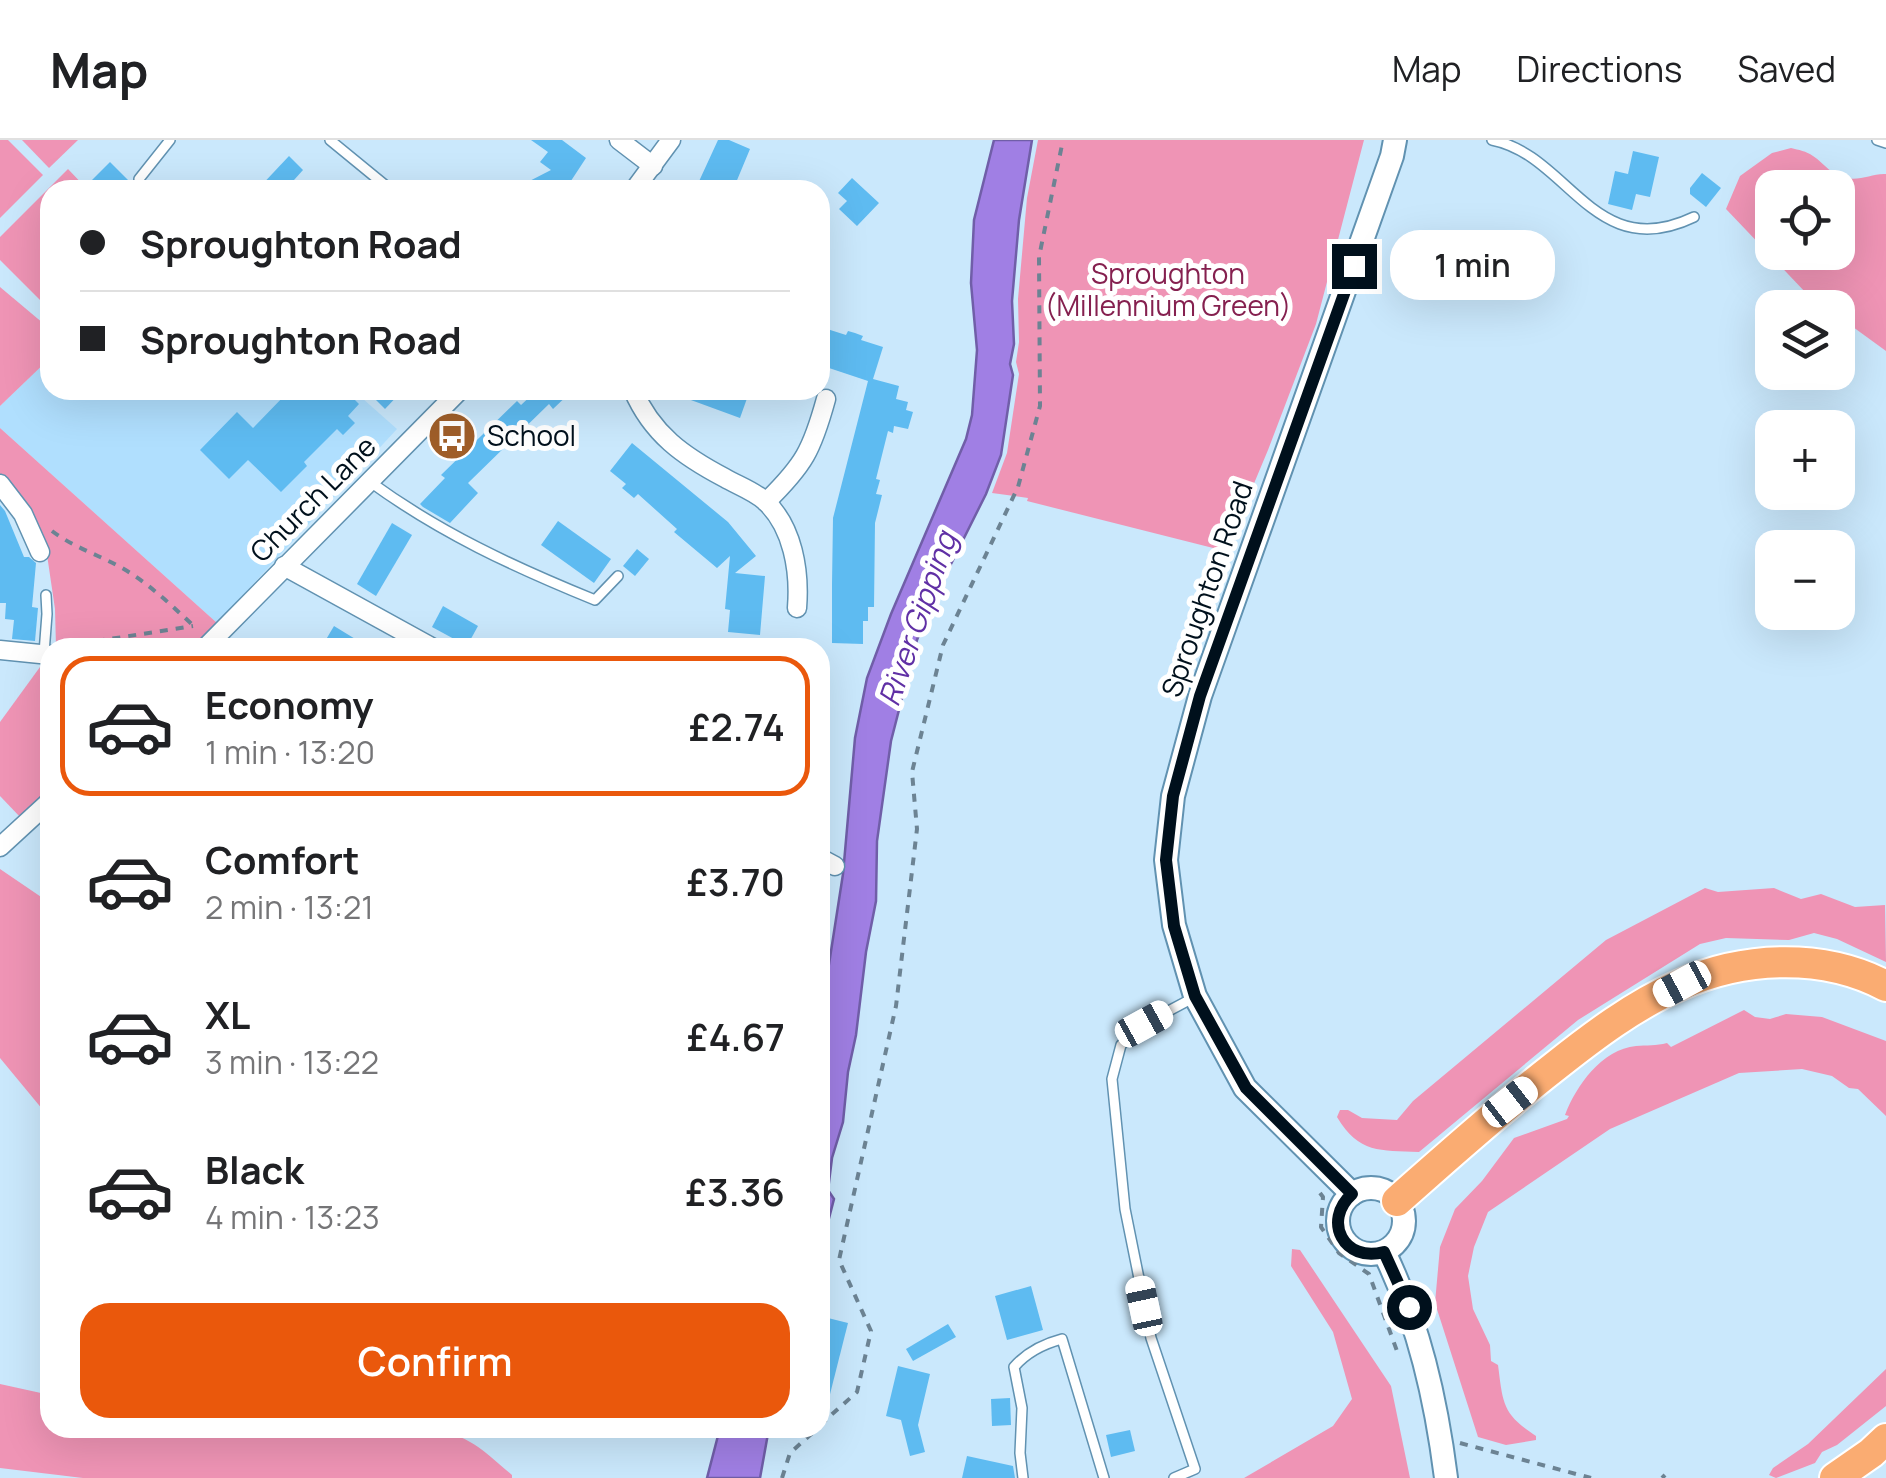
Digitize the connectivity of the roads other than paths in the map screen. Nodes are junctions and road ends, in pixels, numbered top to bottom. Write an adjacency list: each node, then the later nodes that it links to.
1 (170, 140): 10 (lane)
2 (330, 140): 11 (lane)
3 (619, 140): 9 (street)
4 (671, 140): 9 (street)
5 (1394, 140): 33 (street, Sproughton Road)
6 (1492, 140): 13 (lane)
7 (1877, 140): 8 (lane)
8 (1886, 142)
9 (653, 166): 12 (street)
10 (139, 179)
11 (379, 180)
12 (642, 180)
13 (1694, 217)
14 (450, 400): 17 (street, Church Lane)
15 (637, 400): 19 (street)
16 (826, 400): 19 (street)
17 (369, 481): 21 (street, Church Lane); 22 (lane)
18 (0, 484): 20 (street)
19 (766, 502): 24 (street)
20 (40, 552)
21 (284, 566): 26 (street, Church Lane); 27 (street)
22 (618, 576)
23 (46, 595): 25 (lane)
24 (797, 608)
25 (50, 638)
26 (215, 638)
27 (415, 638)
28 (0, 650): 29 (street)
29 (40, 652)
30 (40, 810): 31 (street)
31 (0, 847)
32 (1886, 986): 35 (highway)
33 (1195, 996): 34 (street, Sproughton Road); 40 (lane)
34 (1352, 1194): 35 (street); 36 (street)
35 (1397, 1201): 36 (street)
36 (1384, 1252): 41 (street)
37 (1886, 1439): 42 (highway)
38 (1023, 1478): 39 (lane)
39 (1104, 1478)
40 (1174, 1478)
41 (1446, 1478)
42 (1834, 1478)

